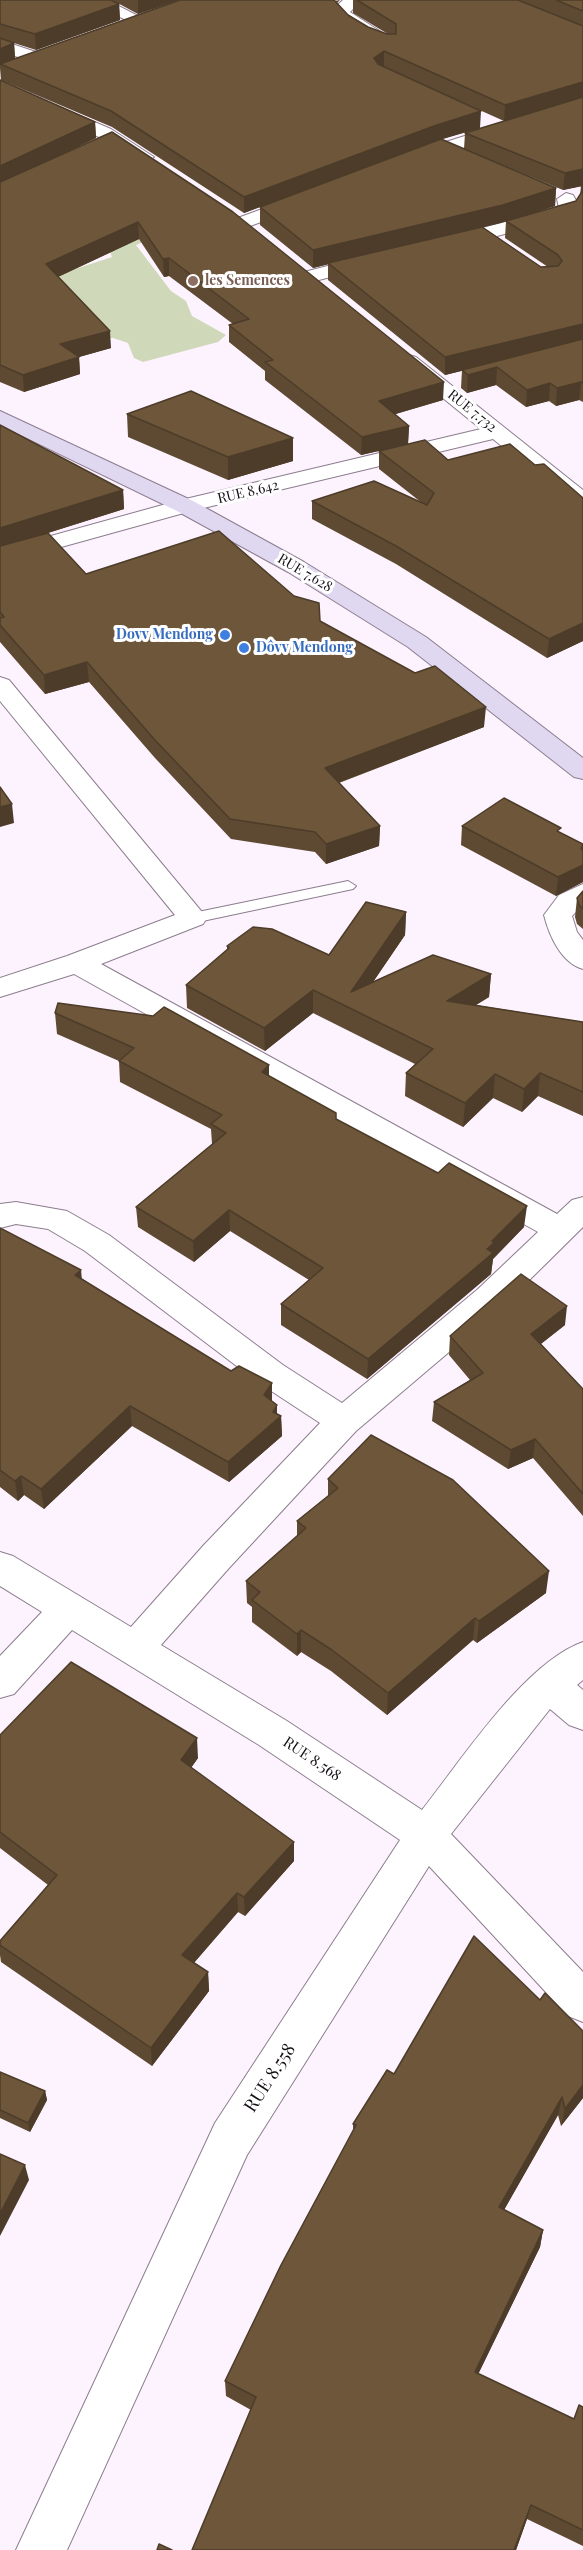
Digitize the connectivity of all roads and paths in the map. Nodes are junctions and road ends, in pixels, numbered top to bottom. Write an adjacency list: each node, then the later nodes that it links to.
1 (94, 0): 3 (street)
2 (354, 0): 4 (street)
3 (138, 20)
4 (388, 44)
5 (0, 45): 6 (street)
6 (36, 58)
7 (0, 87): 11 (street)
8 (583, 104): 10 (street)
9 (481, 119): 10 (street)
10 (503, 129): 13 (street)
11 (114, 139): 12 (street); 16 (street)
12 (93, 148)
13 (440, 148): 14 (street); 15 (street)
14 (471, 161)
15 (388, 168)
16 (162, 169)
17 (315, 195): 20 (street)
18 (567, 195): 22 (street)
19 (224, 211): 20 (street)
20 (242, 223): 21 (street)
21 (258, 237)
22 (428, 248)
23 (384, 258): 25 (street)
24 (291, 263): 25 (street)
25 (307, 277): 26 (street)
26 (325, 291)
27 (395, 349): 29 (street, RUE 7.732)
28 (461, 379): 29 (street)
29 (439, 385): 31 (street, RUE 7.732)
30 (0, 417): 33 (main road, RUE 7.628)
31 (497, 432): 32 (street, RUE 7.732); 33 (street, RUE 8.642)
32 (583, 501)
33 (185, 506): 34 (street, RUE 8.642); 37 (main road, RUE 7.628)
34 (0, 557)
35 (0, 685): 36 (street)
36 (12, 717): 40 (street)
37 (583, 771)
38 (348, 886): 40 (lane)
39 (583, 893): 41 (street)
40 (193, 918): 42 (street)
41 (583, 960)
42 (77, 963): 43 (street); 45 (street)
43 (0, 988)
44 (0, 1216): 46 (street)
45 (571, 1219): 46 (street)
46 (344, 1421): 49 (street)
47 (0, 1567): 48 (street, RUE 8.568)
48 (69, 1608): 49 (street, RUE 8.568); 51 (street)
49 (134, 1650): 54 (street, RUE 8.568)
50 (583, 1658): 52 (street, RUE 8.558)
51 (0, 1682)
52 (549, 1685): 53 (street); 54 (street, RUE 8.558)
53 (583, 1713)
54 (426, 1835): 55 (street, RUE 8.568); 56 (street, RUE 8.558)
55 (583, 2002)
56 (41, 2550)

